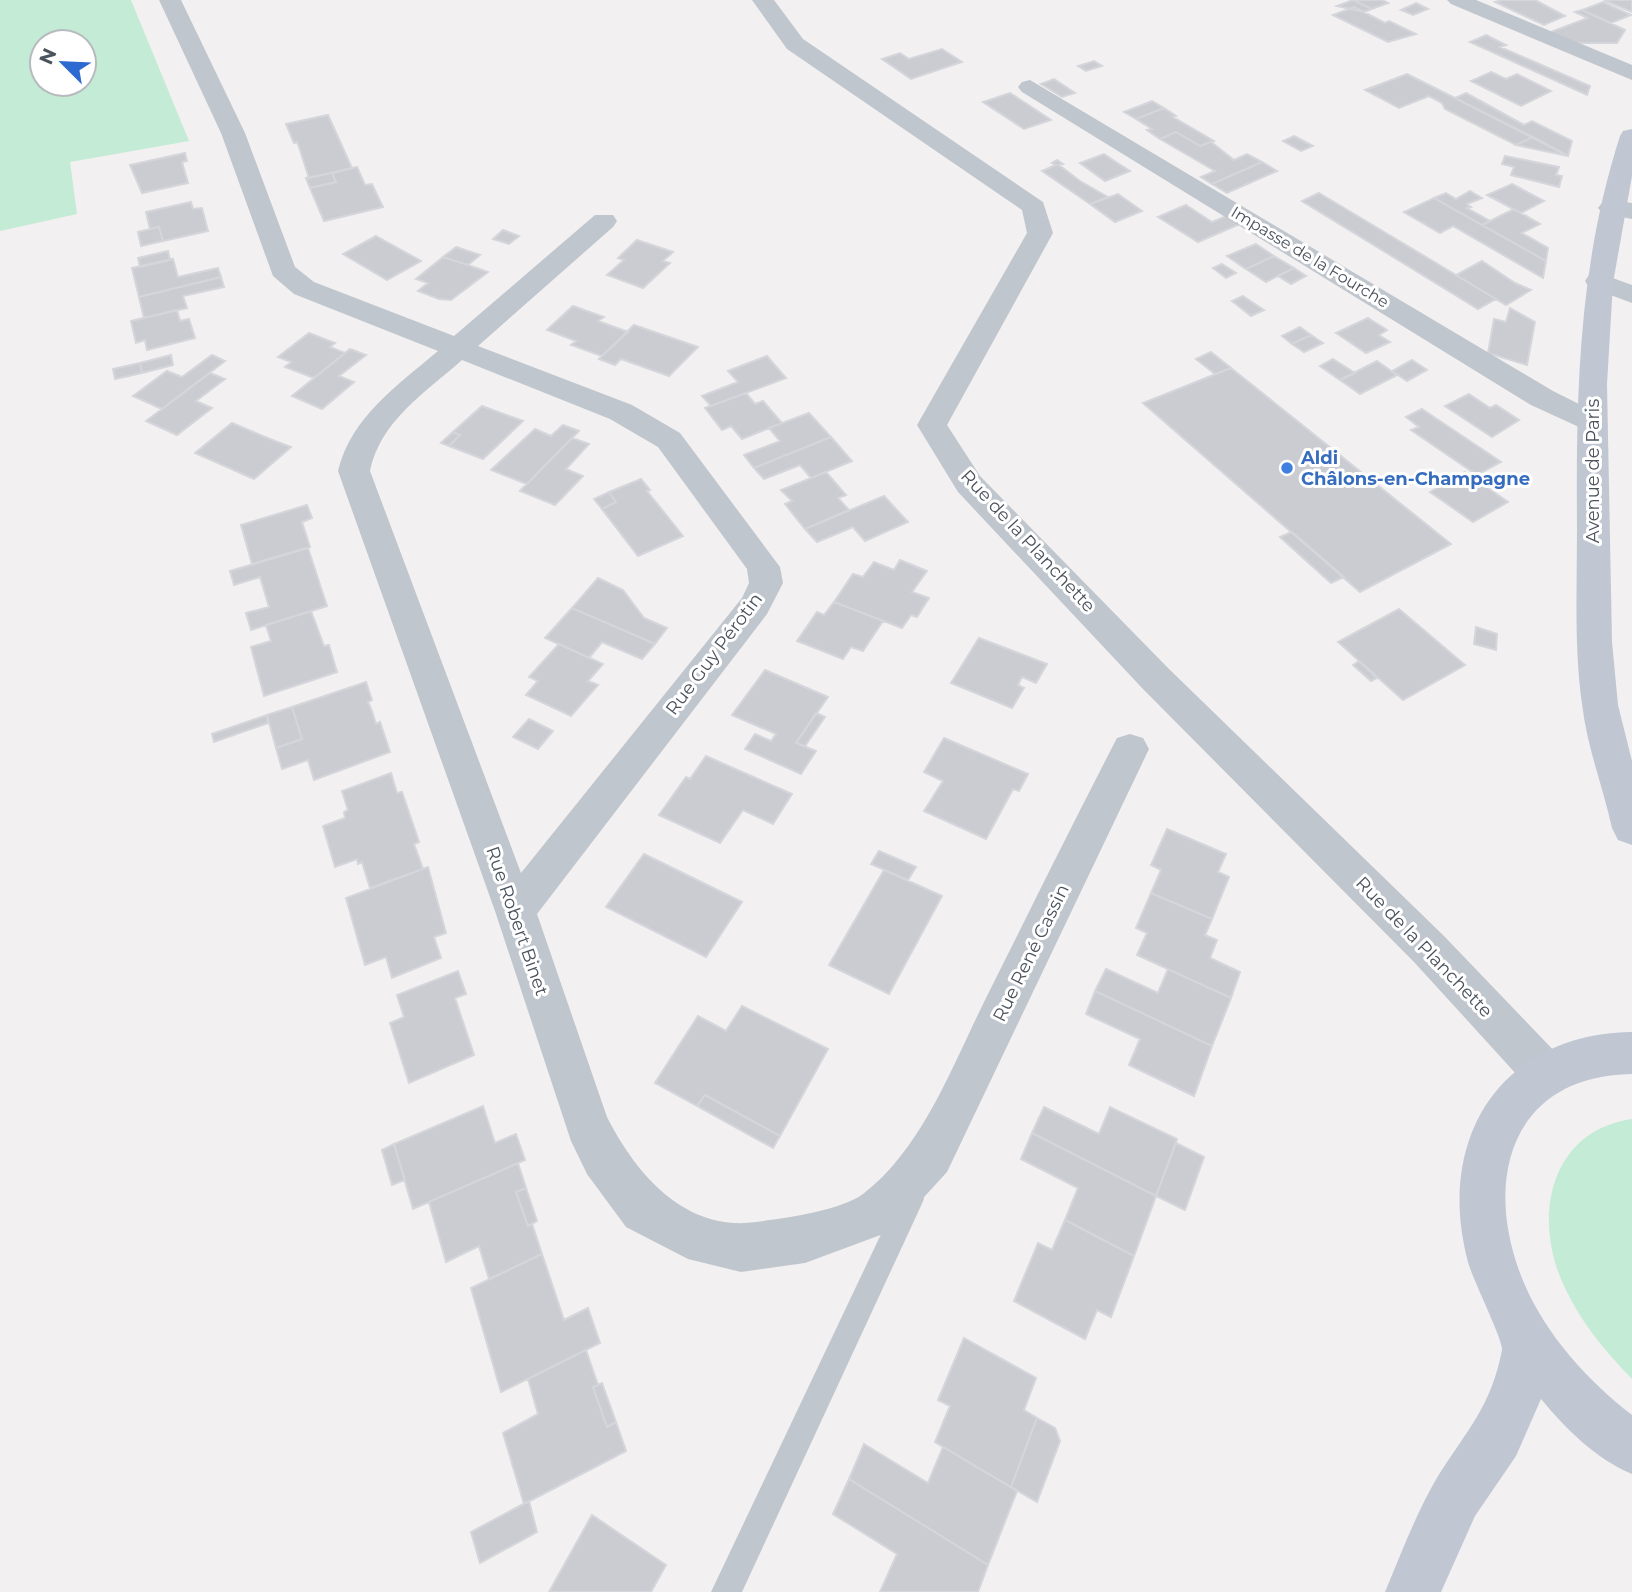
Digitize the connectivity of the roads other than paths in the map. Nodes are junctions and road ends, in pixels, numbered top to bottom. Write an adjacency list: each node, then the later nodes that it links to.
1 (170, 0): 11 (street, Rue Guy Pérotin)
2 (763, 0): 17 (street, Rue de la Planchette)
3 (1458, 0): 4 (street)
4 (1632, 73)
5 (1030, 87): 12 (street, Impasse de la Fourche)
6 (1632, 136): 7 (main road, Avenue de Paris)
7 (1622, 209): 9 (main road, Avenue de Paris)
8 (604, 221): 11 (street, Rue Robert Binet)
9 (1600, 281): 10 (street); 12 (main road, Avenue de Paris)
10 (1632, 295)
11 (458, 348): 15 (street, Rue Robert Binet); 15 (street, Rue Guy Pérotin)
12 (1592, 423): 14 (main road, Avenue de Paris)
13 (1130, 749): 18 (street, Rue René Cassin)
14 (1630, 816)
15 (515, 911): 18 (street, Rue Robert Binet)
16 (1631, 1051): 17 (main road)
17 (1545, 1073): 19 (main road)
18 (932, 1156): 21 (lane)
19 (1529, 1342): 20 (main road); 22 (main road)
20 (1632, 1448)
21 (726, 1592)
22 (1413, 1592)

